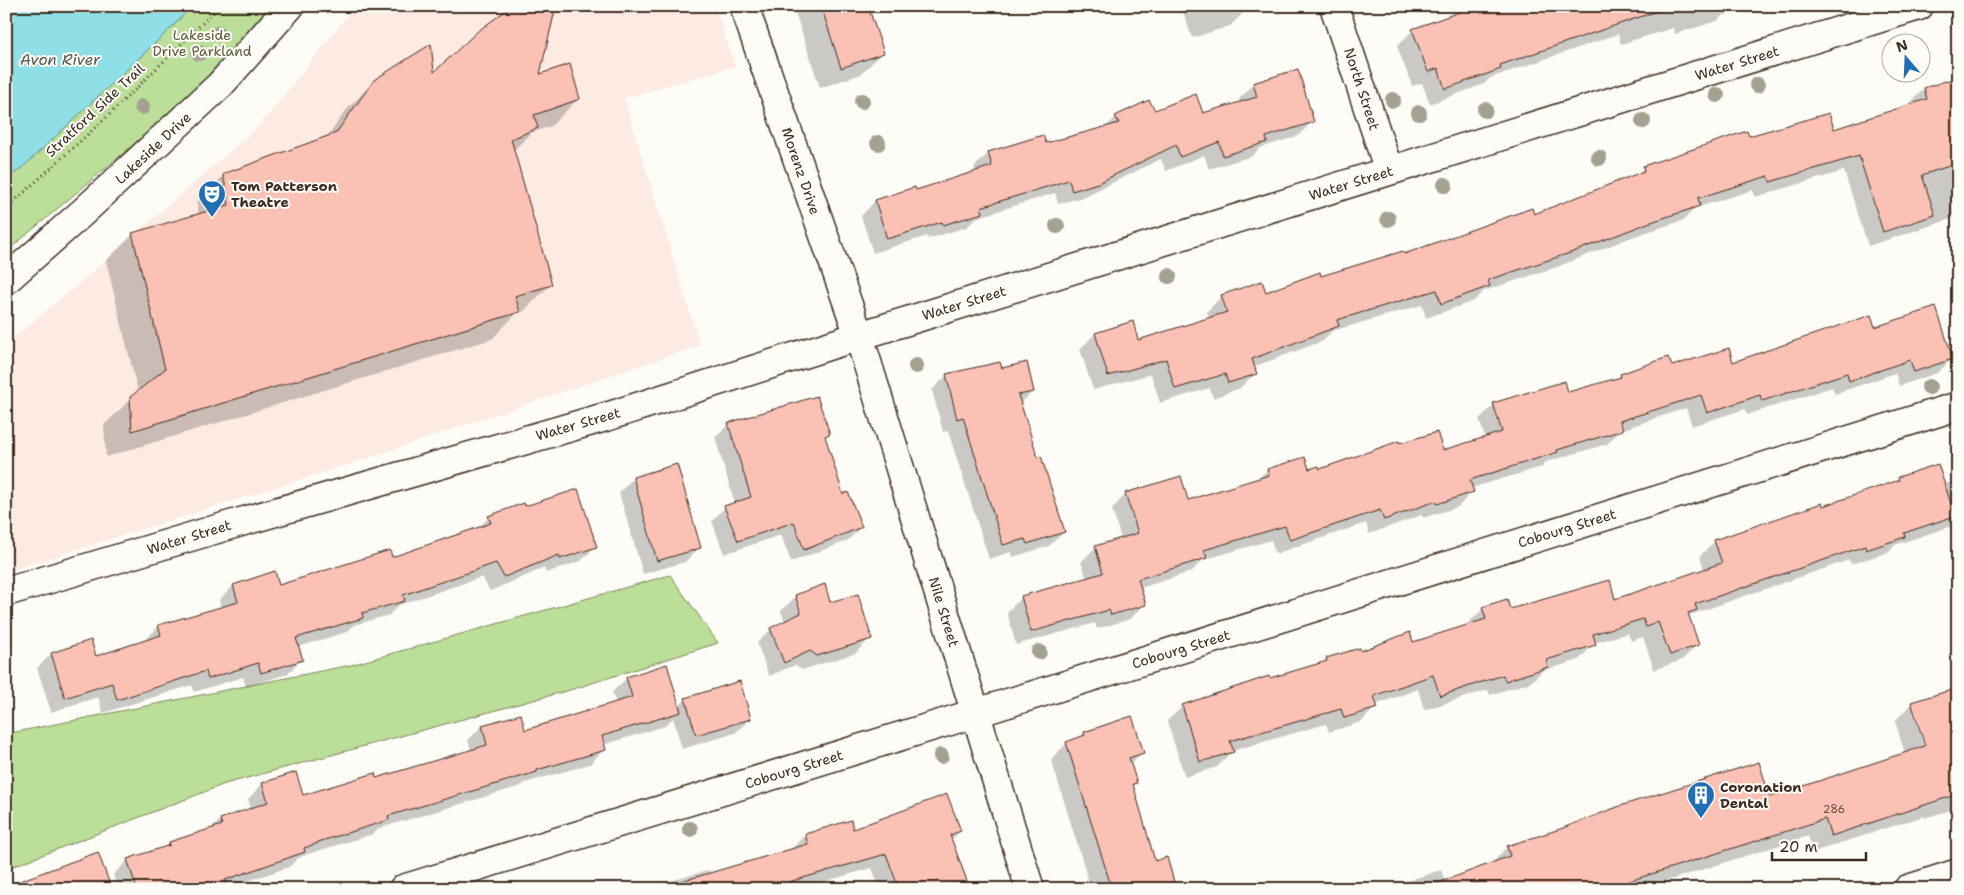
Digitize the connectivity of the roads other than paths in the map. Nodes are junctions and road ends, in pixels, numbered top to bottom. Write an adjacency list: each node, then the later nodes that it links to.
1 (290, 6): 6 (street, Lakeside Drive)
2 (744, 6): 7 (street, Morenz Drive)
3 (1334, 6): 5 (street, North Street)
4 (1919, 6): 5 (street, Water Street)
5 (1389, 171): 7 (street, Water Street)
6 (6, 280)
7 (859, 336): 9 (street, Water Street); 10 (street, Nile Street)
8 (1958, 406): 10 (street, Cobourg Street)
9 (6, 592)
10 (976, 713): 12 (street, Cobourg Street); 13 (street, Nile Street)
11 (1958, 873): 14 (street)
12 (403, 889)
13 (1030, 889)
14 (1908, 889)

